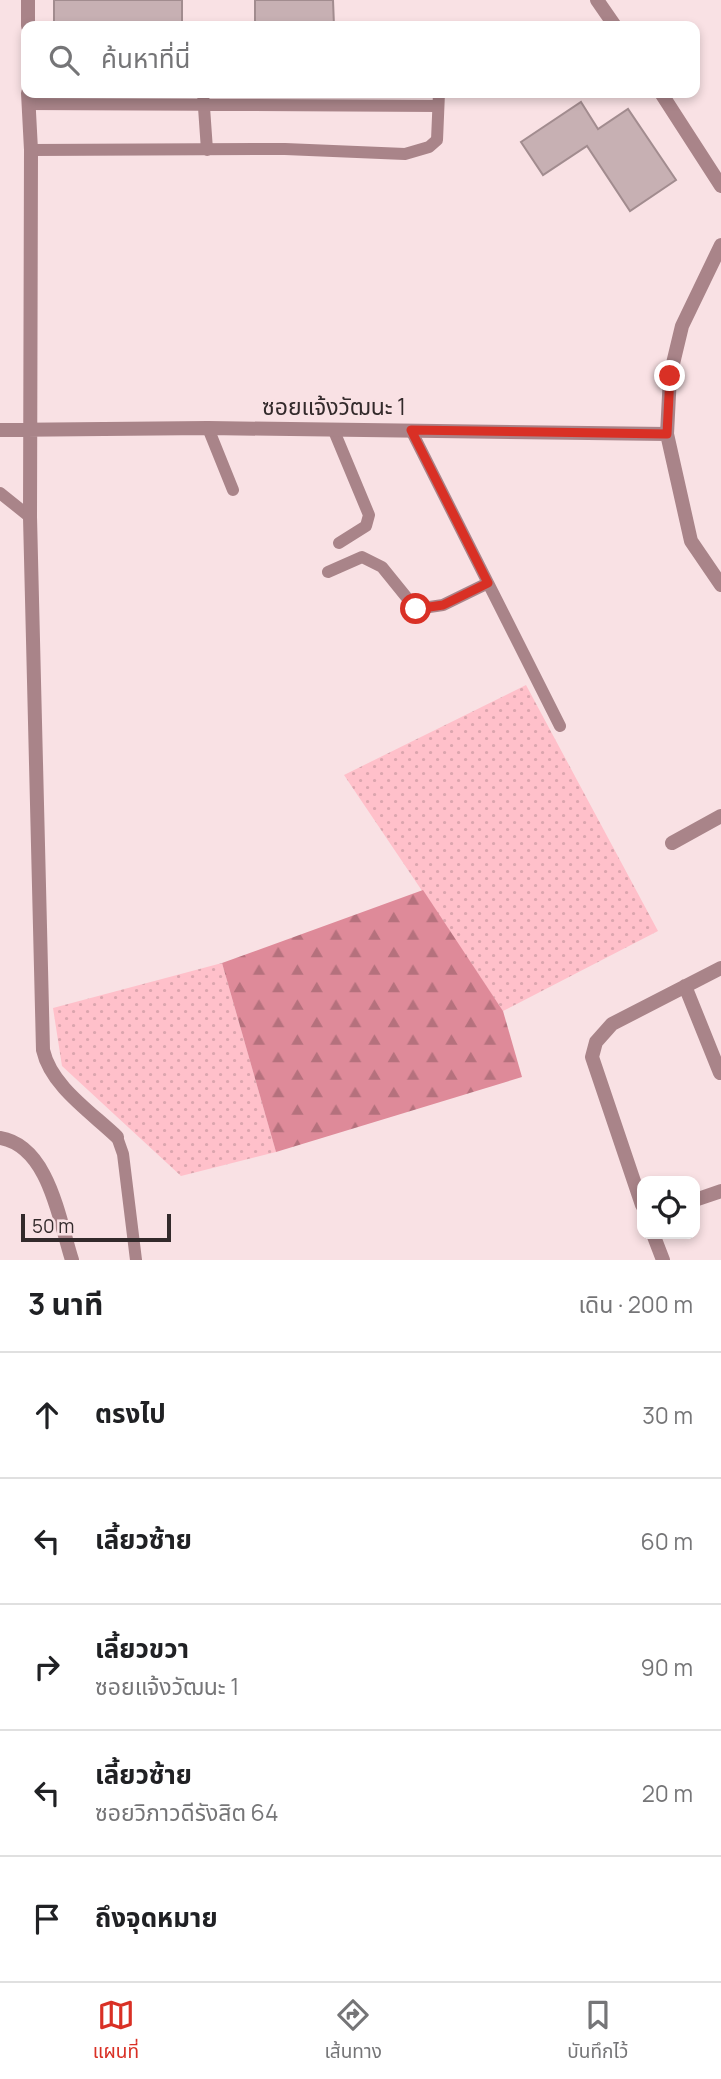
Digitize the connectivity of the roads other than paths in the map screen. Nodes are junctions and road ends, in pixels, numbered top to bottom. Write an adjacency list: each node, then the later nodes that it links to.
1 (28, 0): 3 (street)
2 (597, 0): 4 (street)
3 (28, 21)
4 (612, 21)
5 (203, 98): 7 (lane); 8 (lane); 10 (lane)
6 (664, 98): 11 (street)
7 (28, 99): 9 (street)
8 (439, 99): 10 (lane)
9 (31, 150): 10 (lane); 14 (street)
10 (207, 150)
11 (721, 186)
12 (721, 245): 18 (street)
13 (208, 428): 14 (street, ซอยแจ้งวัฒนะ 1); 17 (street, ซอยแจ้งวัฒนะ 1); 19 (lane)
14 (30, 429): 15 (street, ซอยแจ้งวัฒนะ 1); 21 (street)
15 (0, 430)
16 (411, 430): 17 (street, ซอยแจ้งวัฒนะ 1); 18 (street, ซอยแจ้งวัฒนะ 1); 24 (lane)
17 (334, 431): 22 (lane)
18 (667, 434): 25 (street)
19 (233, 490)
20 (0, 493): 21 (lane)
21 (30, 517): 32 (street)
22 (339, 543)
23 (328, 572): 24 (lane)
24 (488, 583): 26 (lane)
25 (721, 585)
26 (560, 726)
27 (721, 816): 28 (street)
28 (673, 843)
29 (721, 968): 30 (street)
30 (685, 986): 31 (street); 34 (street)
31 (720, 1073)
32 (117, 1137): 39 (lane)
33 (0, 1138): 38 (street)
34 (637, 1190)
35 (721, 1191): 36 (street)
36 (700, 1197)
37 (655, 1239): 40 (street)
38 (72, 1260)
39 (136, 1260)
40 (663, 1260)

